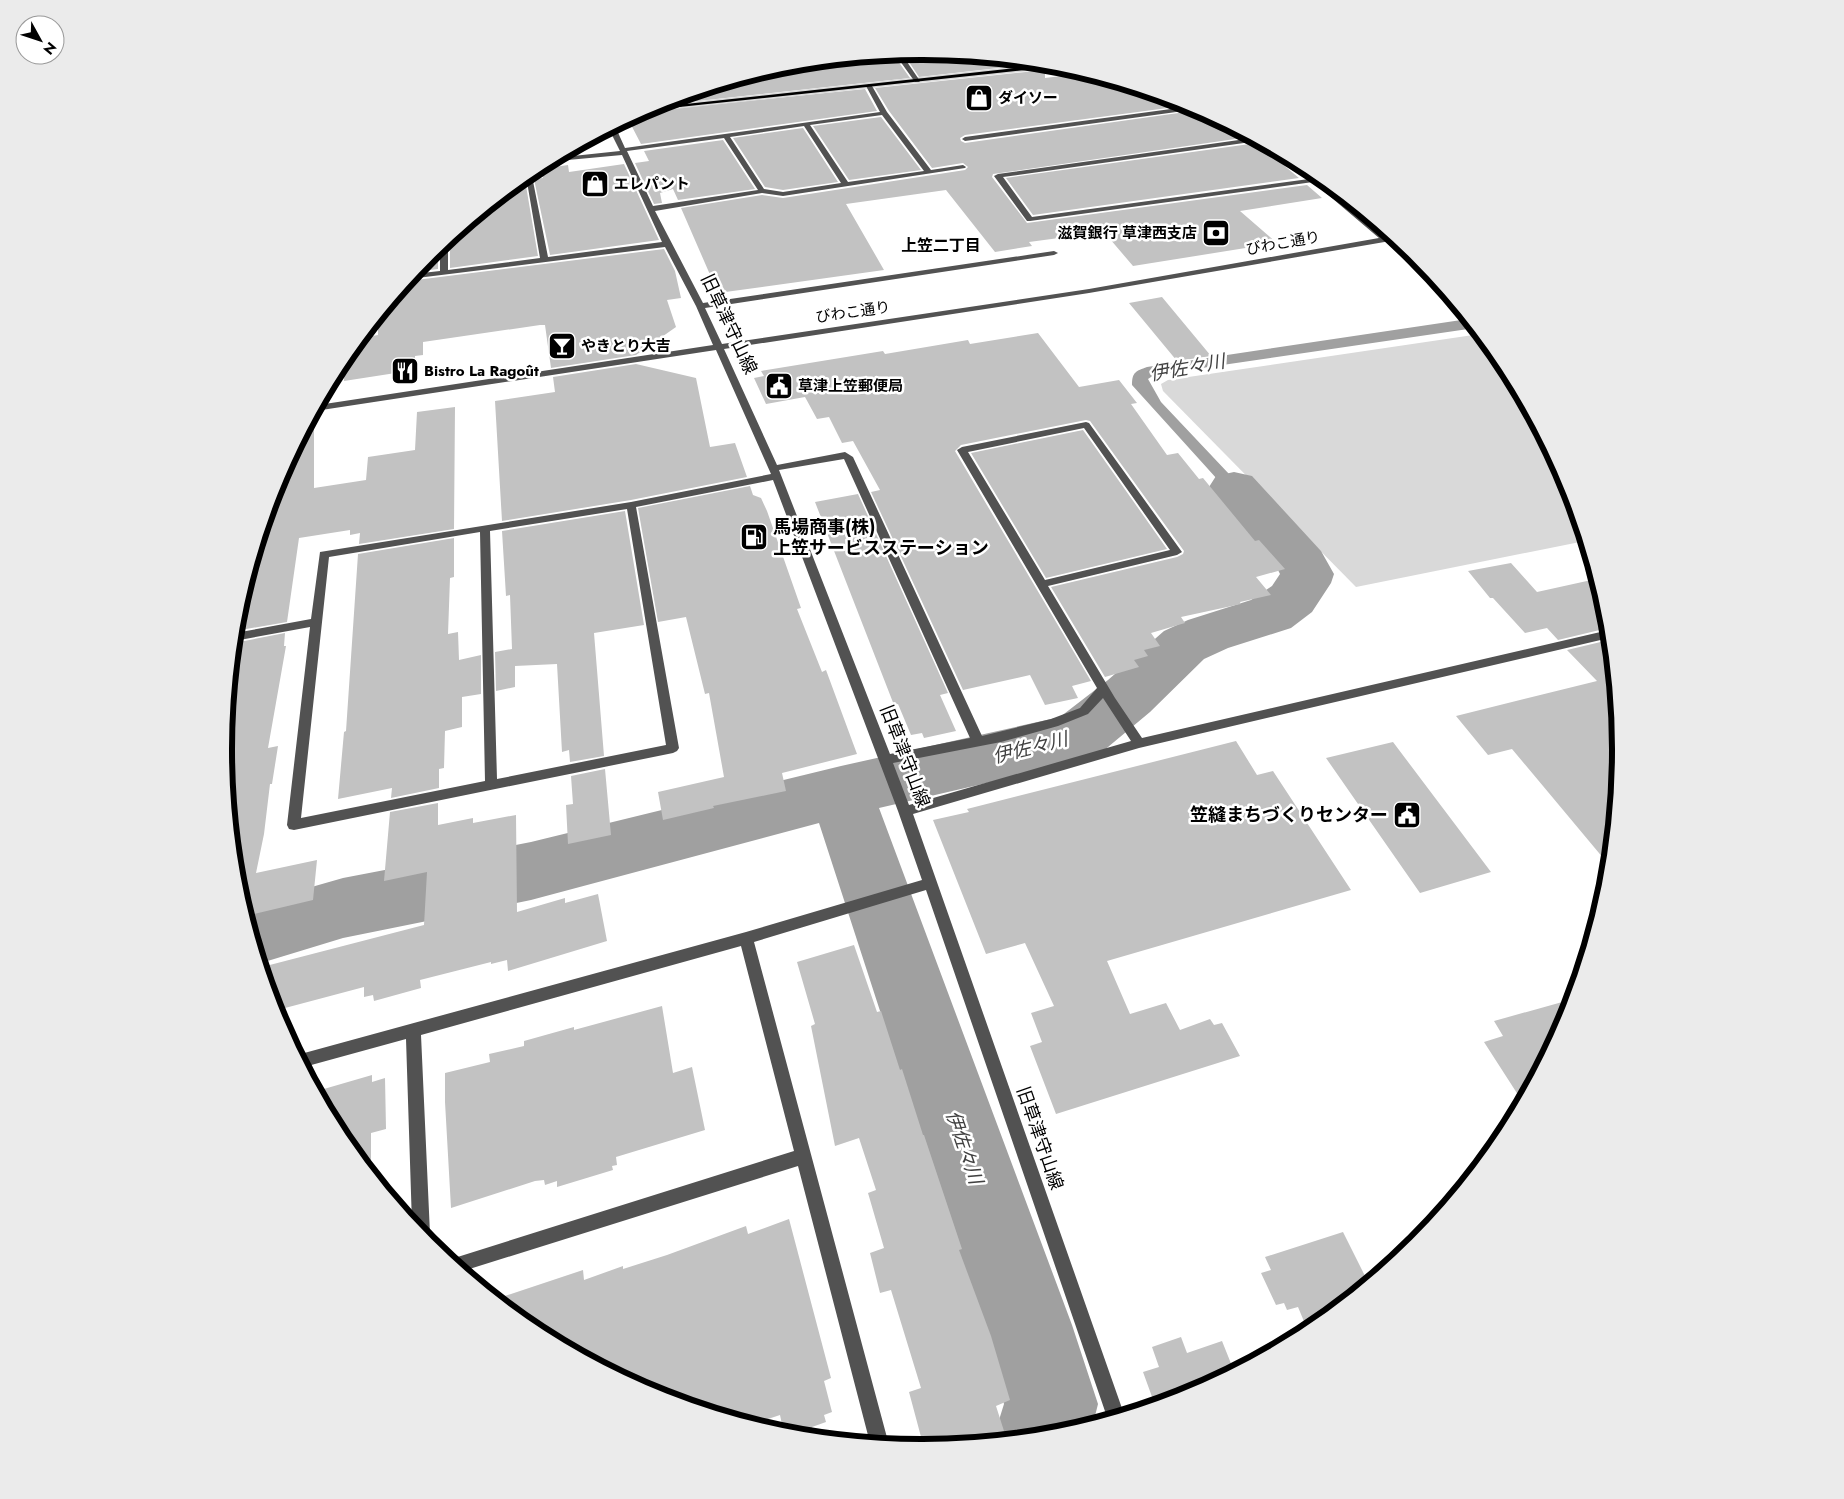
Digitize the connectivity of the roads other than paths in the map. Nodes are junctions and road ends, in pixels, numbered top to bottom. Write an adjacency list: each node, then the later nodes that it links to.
1 (903, 60): 3 (street)
2 (1028, 69): 3 (main road)
3 (917, 81): 4 (main road)
4 (869, 86): 5 (main road); 7 (street)
5 (672, 107)
6 (1180, 110): 11 (street)
7 (884, 113): 8 (street); 16 (street)
8 (806, 124): 10 (street); 19 (street)
9 (614, 132): 13 (street, 旧草津守山線)
10 (726, 135): 13 (street); 20 (street)
11 (965, 139)
12 (1247, 141): 17 (street)
13 (623, 151): 14 (street); 21 (street, 旧草津守山線)
14 (566, 159)
15 (963, 167): 16 (street)
16 (929, 172): 19 (street)
17 (1311, 180)
18 (531, 182): 26 (street)
19 (846, 184): 20 (street)
20 (762, 191): 21 (street)
21 (651, 210): 23 (street, 旧草津守山線)
22 (1385, 239): 30 (street, びわこ通り)
23 (667, 244): 26 (street); 29 (street, 旧草津守山線)
24 (444, 253): 27 (street)
25 (1054, 253): 29 (street)
26 (544, 260): 27 (street)
27 (444, 272): 28 (street)
28 (422, 275)
29 (700, 306): 30 (street, 旧草津守山線)
30 (718, 346): 31 (street, びわこ通り); 32 (street, 旧草津守山線)
31 (324, 407)
32 (776, 472): 33 (street); 40 (street); 42 (street, 旧草津守山線)
33 (631, 505): 34 (street); 43 (street)
34 (485, 528): 36 (street); 43 (street)
35 (1043, 584): 35 (street); 39 (street)
36 (315, 622): 37 (street); 43 (street)
37 (242, 636)
38 (1602, 636): 41 (street)
39 (1104, 690): 40 (street); 41 (street)
40 (978, 742): 42 (street)
41 (1139, 743): 44 (street)
42 (887, 765): 44 (street, 旧草津守山線)
43 (491, 785)
44 (902, 803): 45 (street, 旧草津守山線)
45 (930, 883): 46 (street); 52 (street, 旧草津守山線)
46 (746, 938): 47 (street); 49 (street)
47 (413, 1029): 48 (street); 50 (street)
48 (307, 1059)
49 (803, 1156): 51 (street); 53 (street)
50 (421, 1222)
51 (462, 1263)
52 (1114, 1412)
53 (878, 1438)

